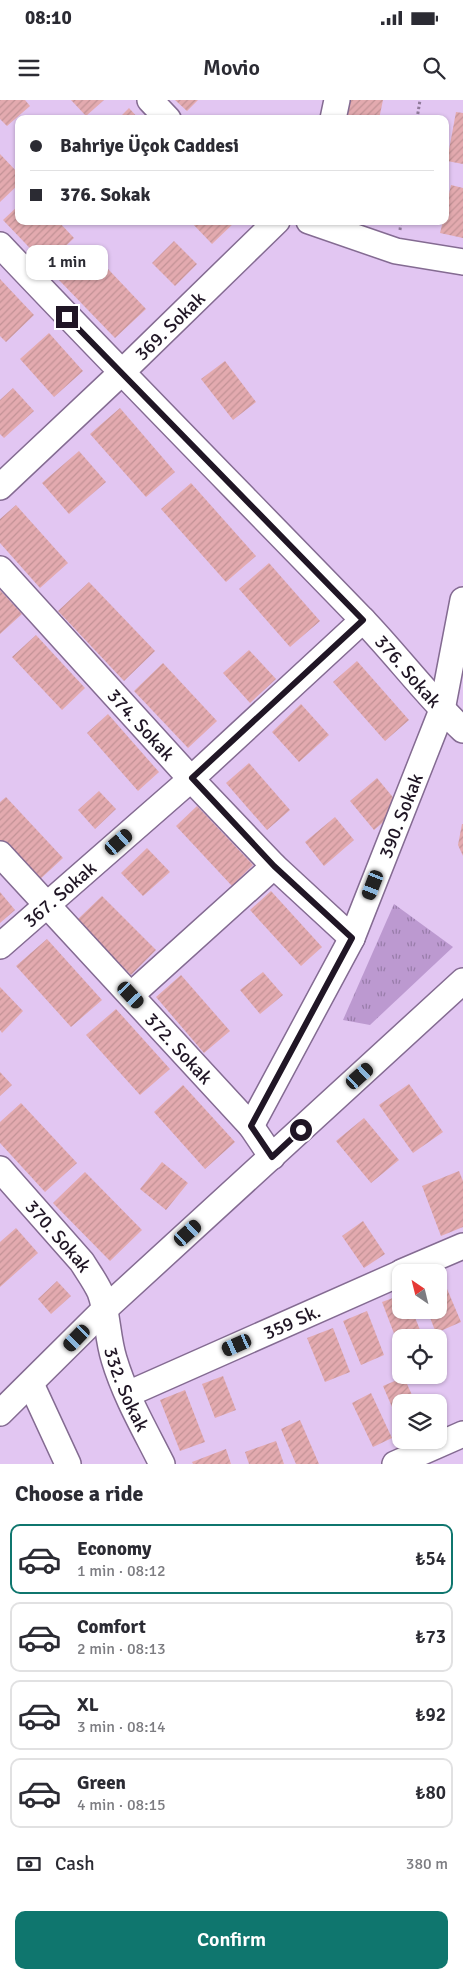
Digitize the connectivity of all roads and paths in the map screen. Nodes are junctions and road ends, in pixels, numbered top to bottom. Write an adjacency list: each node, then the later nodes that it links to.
1 (150, 100): 4 (street)
2 (337, 100): 5 (street)
3 (420, 100): 6 (path)
4 (164, 115)
5 (334, 115)
6 (418, 115)
7 (270, 225): 11 (street, 369. Sokak)
8 (321, 225): 10 (street)
9 (0, 246): 11 (street, 376. Sokak)
10 (463, 262)
11 (121, 373): 12 (street, 369. Sokak); 15 (street, 376. Sokak)
12 (0, 487)
13 (0, 569): 18 (street, 374. Sokak)
14 (463, 600): 16 (street, 390. Sokak)
15 (363, 620): 16 (street, 376. Sokak); 18 (street, 367. Sokak)
16 (442, 710): 17 (street, 376. Sokak); 22 (street, 390. Sokak)
17 (463, 730)
18 (192, 778): 20 (street, 374. Sokak); 21 (street, 367. Sokak)
19 (0, 854): 21 (street, 372. Sokak)
20 (274, 866): 22 (street, 374. Sokak); 25 (street)
21 (47, 905): 23 (street, 367. Sokak); 25 (street, 372. Sokak)
22 (352, 938): 26 (street, 390. Sokak)
23 (0, 946)
24 (463, 981): 27 (street)
25 (131, 995): 26 (street, 372. Sokak)
26 (251, 1126): 27 (street, 372. Sokak)
27 (272, 1157): 32 (street)
28 (0, 1168): 32 (street, 370. Sokak)
29 (463, 1246): 30 (street, 359 Sk.)
30 (422, 1264)
31 (392, 1277): 34 (street, 359 Sk.)
32 (105, 1309): 33 (street); 34 (street, 332. Sokak)
33 (31, 1384): 35 (street); 37 (street)
34 (128, 1394): 38 (street, 332. Sokak)
35 (0, 1413)
36 (463, 1434): 39 (street)
37 (68, 1464)
38 (162, 1464)
39 (396, 1464)

